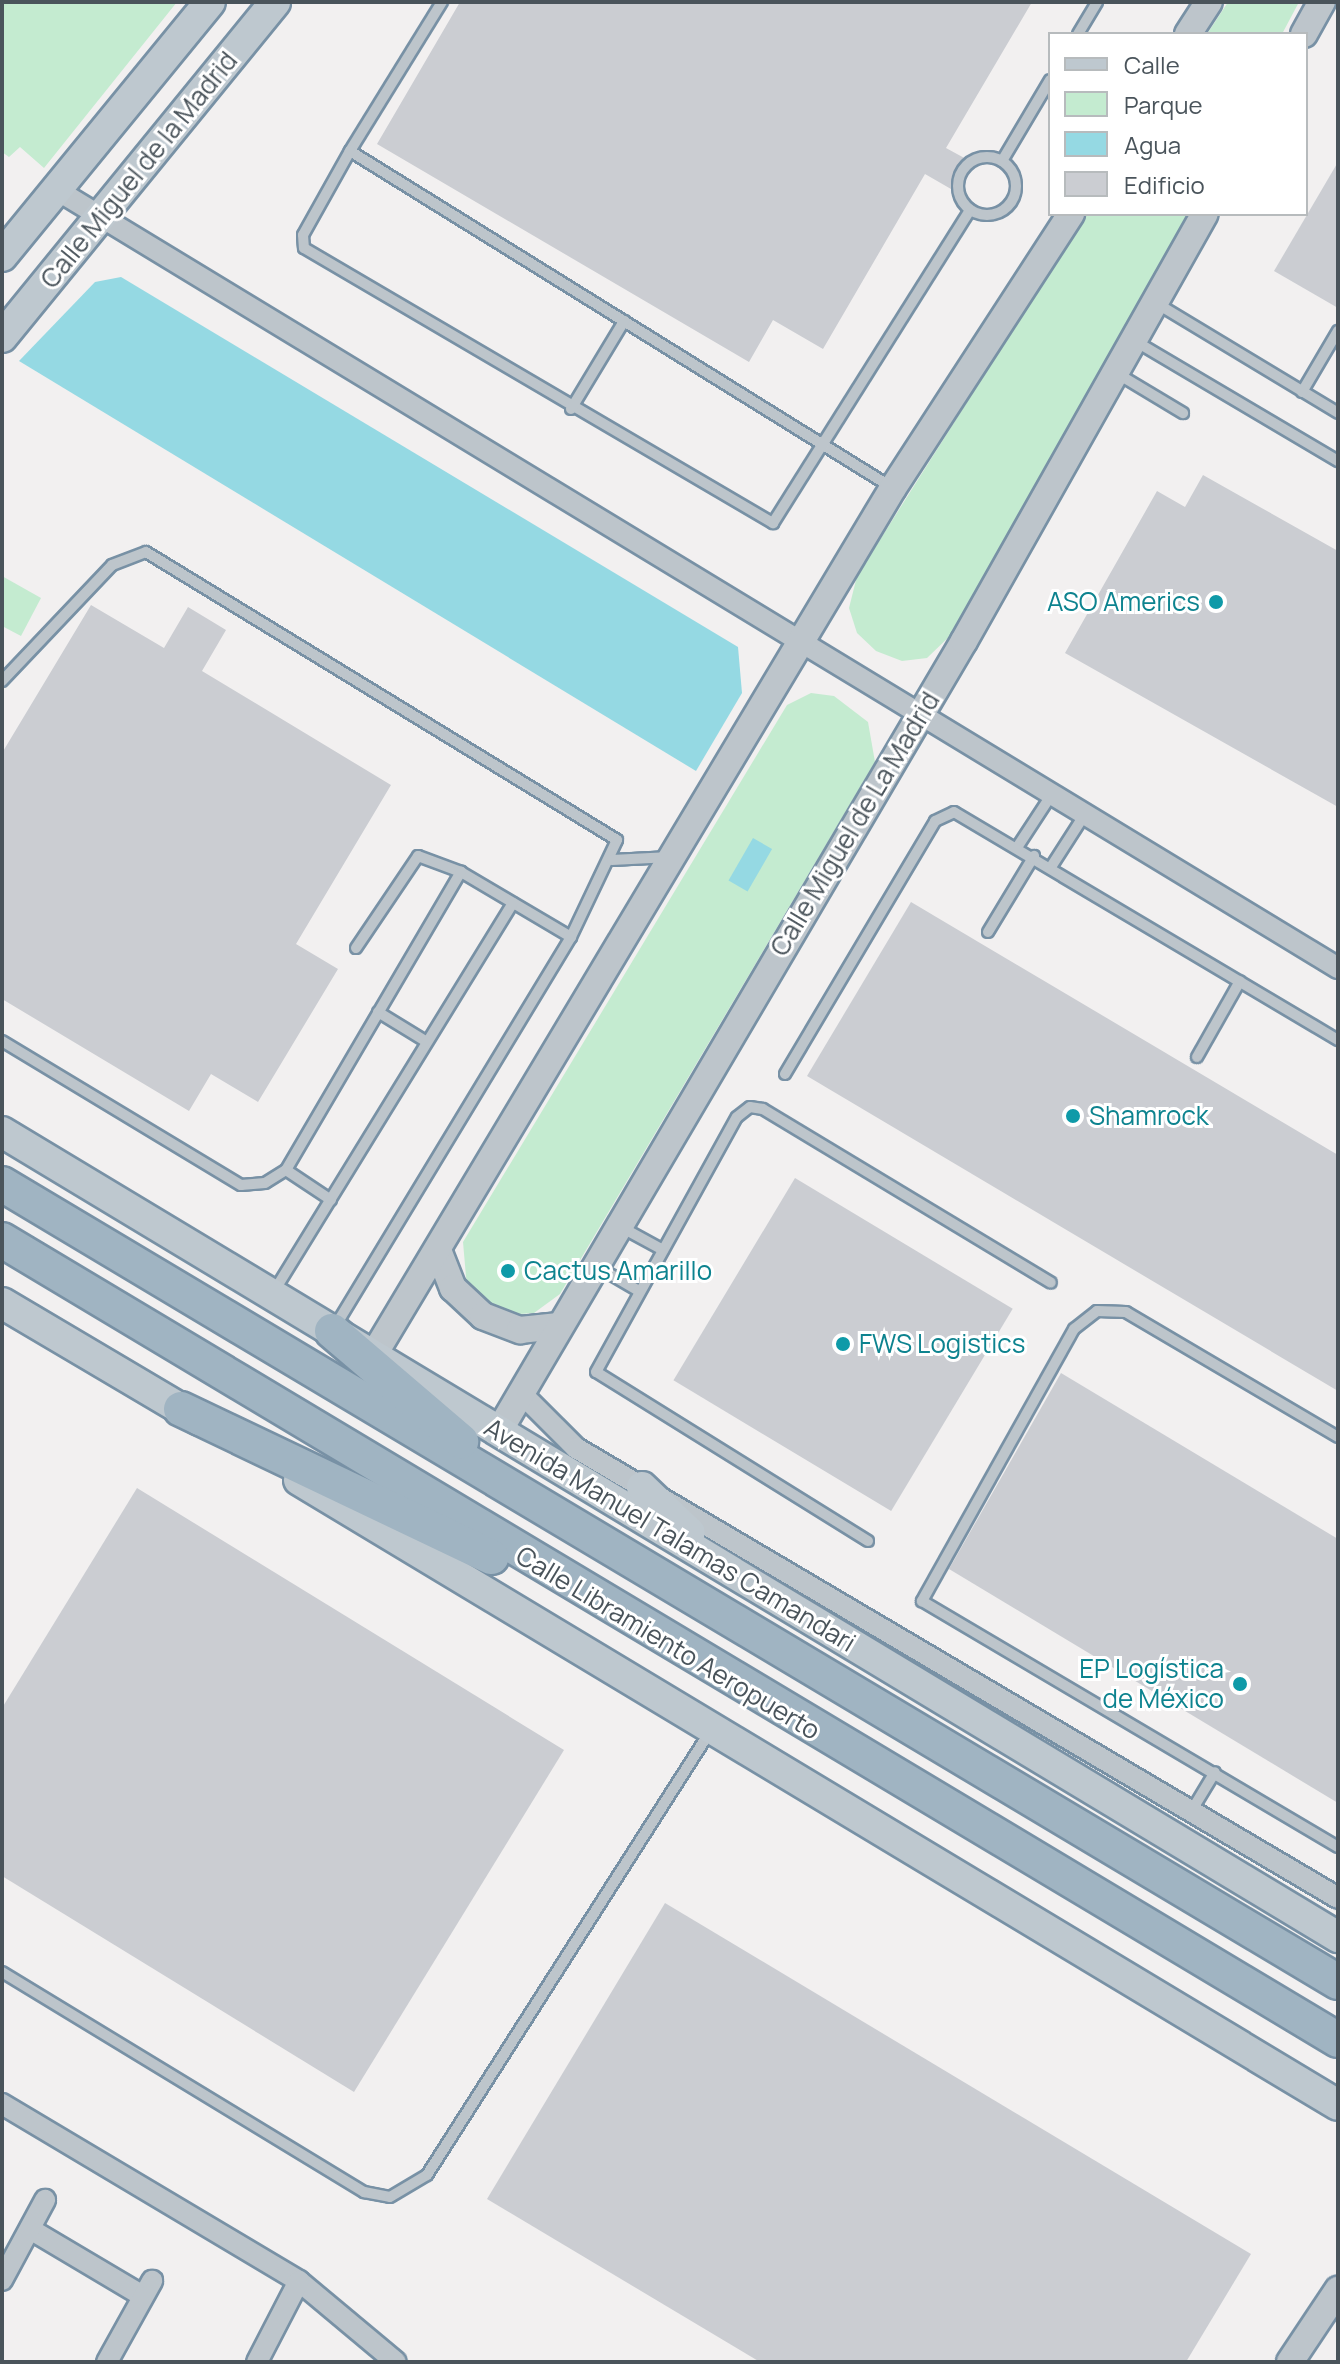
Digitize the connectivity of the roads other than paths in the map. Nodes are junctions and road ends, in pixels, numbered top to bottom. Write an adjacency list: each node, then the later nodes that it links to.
1 (210, 2): 13 (main road, Calle Miguel de la Madrid)
2 (275, 2): 15 (main road, Calle Miguel de la Madrid)
3 (442, 2): 11 (lane)
4 (1097, 2): 7 (lane)
5 (1209, 2): 8 (street)
6 (1322, 2): 9 (street)
7 (1079, 32)
8 (1189, 32)
9 (1305, 32)
10 (1048, 83): 12 (lane)
11 (350, 151): 20 (lane); 26 (lane)
12 (1002, 161): 14 (lane); 14 (lane)
13 (57, 190): 15 (street); 18 (main road, Calle Miguel de la Madrid)
14 (970, 210): 29 (lane)
15 (100, 216): 22 (main road, Calle Miguel de la Madrid); 32 (street)
16 (1070, 216): 31 (street)
17 (1204, 216): 19 (street, Calle Miguel de La Madrid)
18 (2, 256)
19 (1156, 303): 23 (street, Calle Miguel de La Madrid); 25 (lane)
20 (624, 321): 26 (lane); 29 (lane)
21 (1338, 331): 25 (lane)
22 (2, 337)
23 (1135, 341): 24 (street, Calle Miguel de La Madrid); 30 (lane)
24 (1118, 374): 27 (lane); 34 (street, Calle Miguel de La Madrid)
25 (1302, 392): 28 (lane)
26 (571, 409): 29 (lane)
27 (1183, 413)
28 (1338, 413)
29 (825, 446): 31 (lane)
30 (1338, 461)
31 (893, 488): 32 (street)
32 (801, 642): 34 (street); 39 (street)
33 (2, 681): 40 (lane)
34 (921, 715): 35 (street); 59 (street, Calle Miguel de La Madrid)
35 (1052, 794): 36 (street); 37 (lane)
36 (1085, 814): 41 (lane); 47 (street)
37 (1018, 846): 38 (lane); 54 (lane)
38 (1034, 856): 41 (lane); 44 (lane)
39 (672, 857): 40 (lane); 61 (street)
40 (612, 860): 45 (lane)
41 (1051, 867): 48 (lane)
42 (461, 872): 43 (lane); 46 (lane); 49 (lane)
43 (513, 903): 45 (lane); 52 (lane)
44 (988, 932)
45 (571, 937): 69 (lane)
46 (356, 948)
47 (1338, 968)
48 (1240, 981): 50 (lane); 53 (lane)
49 (378, 1012): 52 (lane); 56 (lane)
50 (1338, 1040)
51 (2, 1041): 56 (lane)
52 (427, 1042): 58 (lane)
53 (1197, 1057)
54 (785, 1074)
55 (2, 1132): 66 (main road, Avenida Manuel Talamas Camandari)
56 (286, 1170): 58 (lane)
57 (2, 1184): 76 (highway, Calle Libramiento Aeropuerto)
58 (331, 1200): 66 (lane)
59 (615, 1224): 62 (lane); 63 (street, Calle Miguel de La Madrid)
60 (2, 1240): 79 (highway, Calle Libramiento Aeropuerto)
61 (438, 1250): 68 (street); 70 (street)
62 (663, 1250): 64 (lane); 65 (lane)
63 (594, 1265): 65 (lane); 68 (street, Calle Miguel de La Madrid)
64 (1051, 1283)
65 (639, 1291): 77 (lane)
66 (272, 1296): 69 (main road, Avenida Manuel Talamas Camandari)
67 (2, 1303): 72 (main road)
68 (559, 1326): 71 (street, Calle Miguel de La Madrid)
69 (332, 1331): 70 (main road, Avenida Manuel Talamas Camandari); 76 (highway)
70 (373, 1356): 73 (main road, Avenida Manuel Talamas Camandari)
71 (521, 1393): 73 (street, Calle Miguel de La Madrid); 75 (street)
72 (181, 1409): 79 (highway); 80 (main road)
73 (499, 1431): 78 (main road, Avenida Manuel Talamas Camandari)
74 (1338, 1437): 81 (lane)
75 (642, 1487): 78 (main road); 82 (street)
76 (541, 1508): 87 (highway, Calle Libramiento Aeropuerto)
77 (868, 1541)
78 (749, 1585): 85 (main road, Avenida Manuel Talamas Camandari)
79 (593, 1599): 88 (highway, Calle Libramiento Aeropuerto)
80 (712, 1728): 86 (lane); 90 (main road)
81 (1215, 1772): 82 (lane); 83 (lane)
82 (1192, 1810): 84 (street)
83 (1338, 1847)
84 (1338, 1898)
85 (1338, 1937)
86 (2, 1972)
87 (1338, 1982)
88 (1338, 2040)
89 (2, 2104): 94 (street)
90 (1335, 2104)
91 (45, 2200): 92 (street)
92 (30, 2229): 93 (street); 96 (street)
93 (2, 2280)
94 (299, 2281): 97 (street); 98 (street)
95 (1338, 2290): 99 (street)
96 (107, 2362)
97 (257, 2362)
98 (396, 2362)
99 (1290, 2362)

